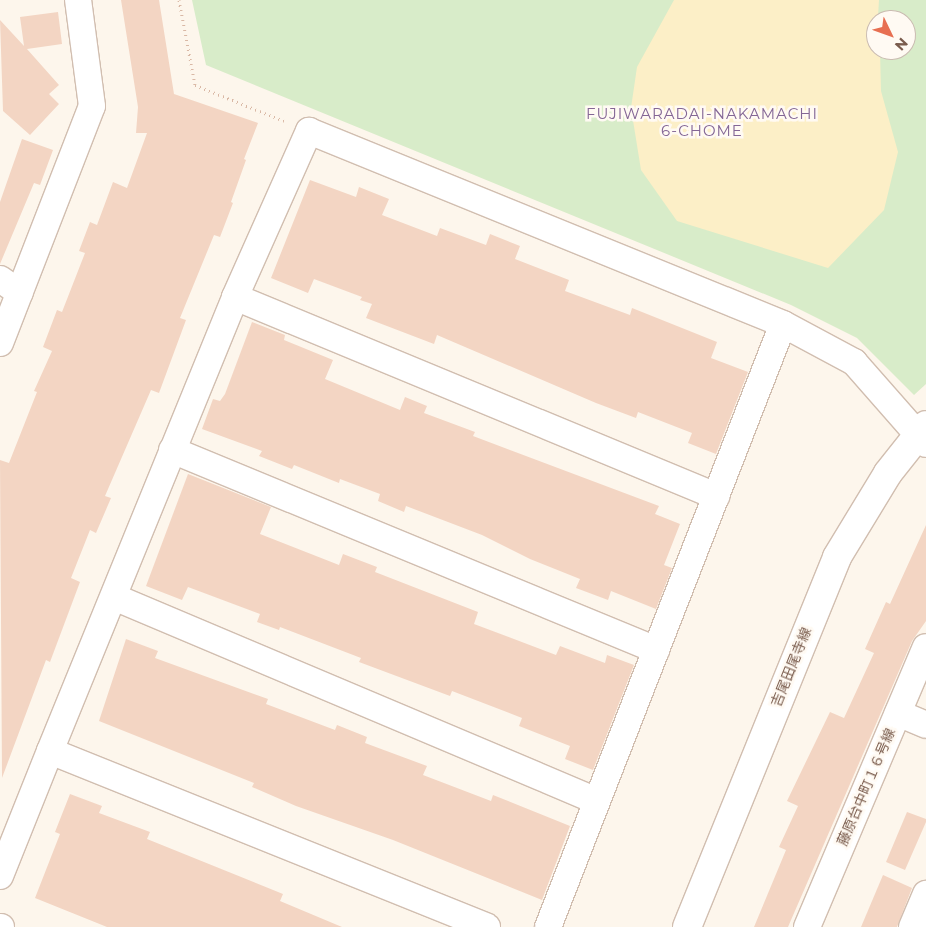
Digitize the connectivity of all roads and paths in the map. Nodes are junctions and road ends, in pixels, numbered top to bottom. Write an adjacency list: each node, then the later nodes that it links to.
1 (78, 0): 4 (street)
2 (180, 0): 3 (path)
3 (309, 131): 5 (street); 6 (street)
4 (10, 286): 7 (street)
5 (235, 297): 9 (street); 10 (street)
6 (783, 324): 8 (street); 10 (street)
7 (0, 343)
8 (923, 434): 22 (street, 吉尾田尾寺線)
9 (172, 450): 11 (street); 13 (street)
10 (716, 496): 13 (street)
11 (114, 597): 16 (street); 17 (street)
12 (926, 648): 14 (street, 藤原台中町１６号線)
13 (656, 650): 17 (street)
14 (898, 713): 15 (street); 23 (street, 藤原台中町１６号線)
15 (926, 725)
16 (50, 751): 18 (street); 20 (street)
17 (597, 801): 21 (street)
18 (0, 876)
19 (926, 894): 24 (street)
20 (487, 927)
21 (548, 927)
22 (687, 927)
23 (807, 927)
24 (912, 927)

